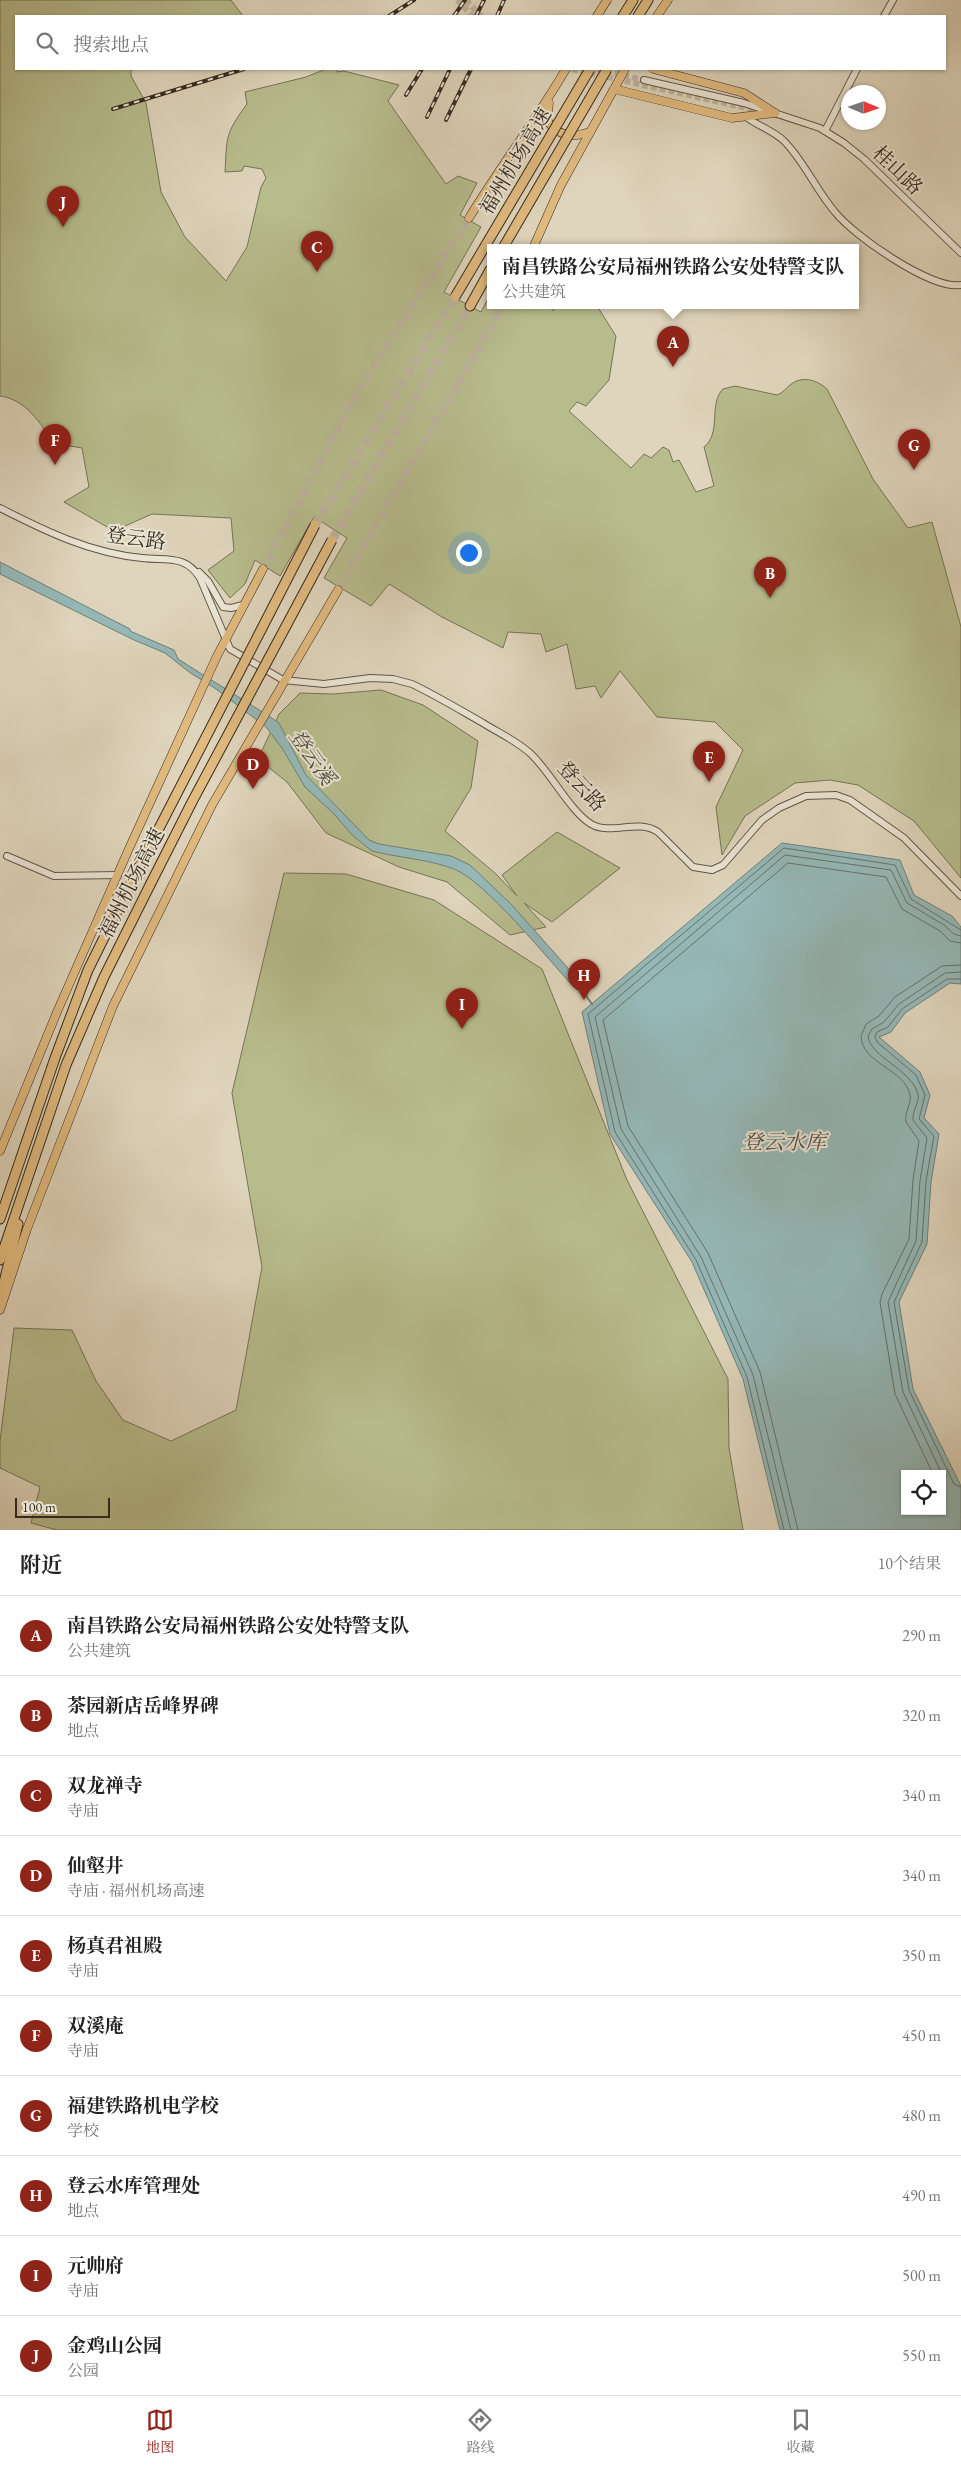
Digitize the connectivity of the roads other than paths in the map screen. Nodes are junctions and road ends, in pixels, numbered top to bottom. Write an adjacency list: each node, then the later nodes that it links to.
1 (607, 0): 6 (main road)
2 (633, 0): 7 (highway)
3 (648, 0): 8 (highway)
4 (668, 0): 9 (main road)
5 (892, 0): 10 (street)
6 (598, 15)
7 (624, 15)
8 (639, 15)
9 (658, 15)
10 (884, 15)
11 (565, 70): 19 (main road)
12 (589, 70): 30 (highway, 福州机场高速, bridge)
13 (606, 70): 25 (highway, 福州机场高速, bridge)
14 (624, 70): 18 (main road)
15 (657, 70): 20 (main road)
16 (856, 70): 22 (street)
17 (644, 80): 20 (street, 桂山路)
18 (614, 89): 21 (main road); 23 (main road)
19 (554, 90): 23 (main road); 24 (main road)
20 (775, 113): 21 (main road); 22 (street, 桂山路)
21 (746, 116): 29 (street)
22 (826, 131): 27 (street, 桂山路)
23 (590, 132): 26 (main road)
24 (469, 218)
25 (505, 244)
26 (535, 244)
27 (961, 253)
28 (487, 275): 31 (highway)
29 (961, 284)
30 (455, 297)
31 (470, 306)
32 (0, 508): 35 (street, 登云路)
33 (315, 525): 46 (highway, 福州机场高速, bridge)
34 (332, 540): 47 (highway, 福州机场高速, bridge)
35 (194, 568): 37 (street); 40 (street, 登云路)
36 (262, 569): 39 (main road)
37 (202, 575): 39 (street); 40 (street)
38 (338, 590): 41 (main road)
39 (243, 605): 40 (main road)
40 (225, 641): 41 (street, 登云路); 43 (main road)
41 (283, 680): 44 (street, 登云路); 52 (main road)
42 (7, 856): 43 (street)
43 (118, 874): 45 (main road)
44 (961, 896)
45 (0, 1151)
46 (14, 1178): 48 (highway); 49 (highway, 福州机场高速)
47 (28, 1181): 50 (highway, 福州机场高速); 51 (highway)
48 (0, 1207)
49 (0, 1219)
50 (0, 1260)
51 (0, 1299)
52 (0, 1310)

